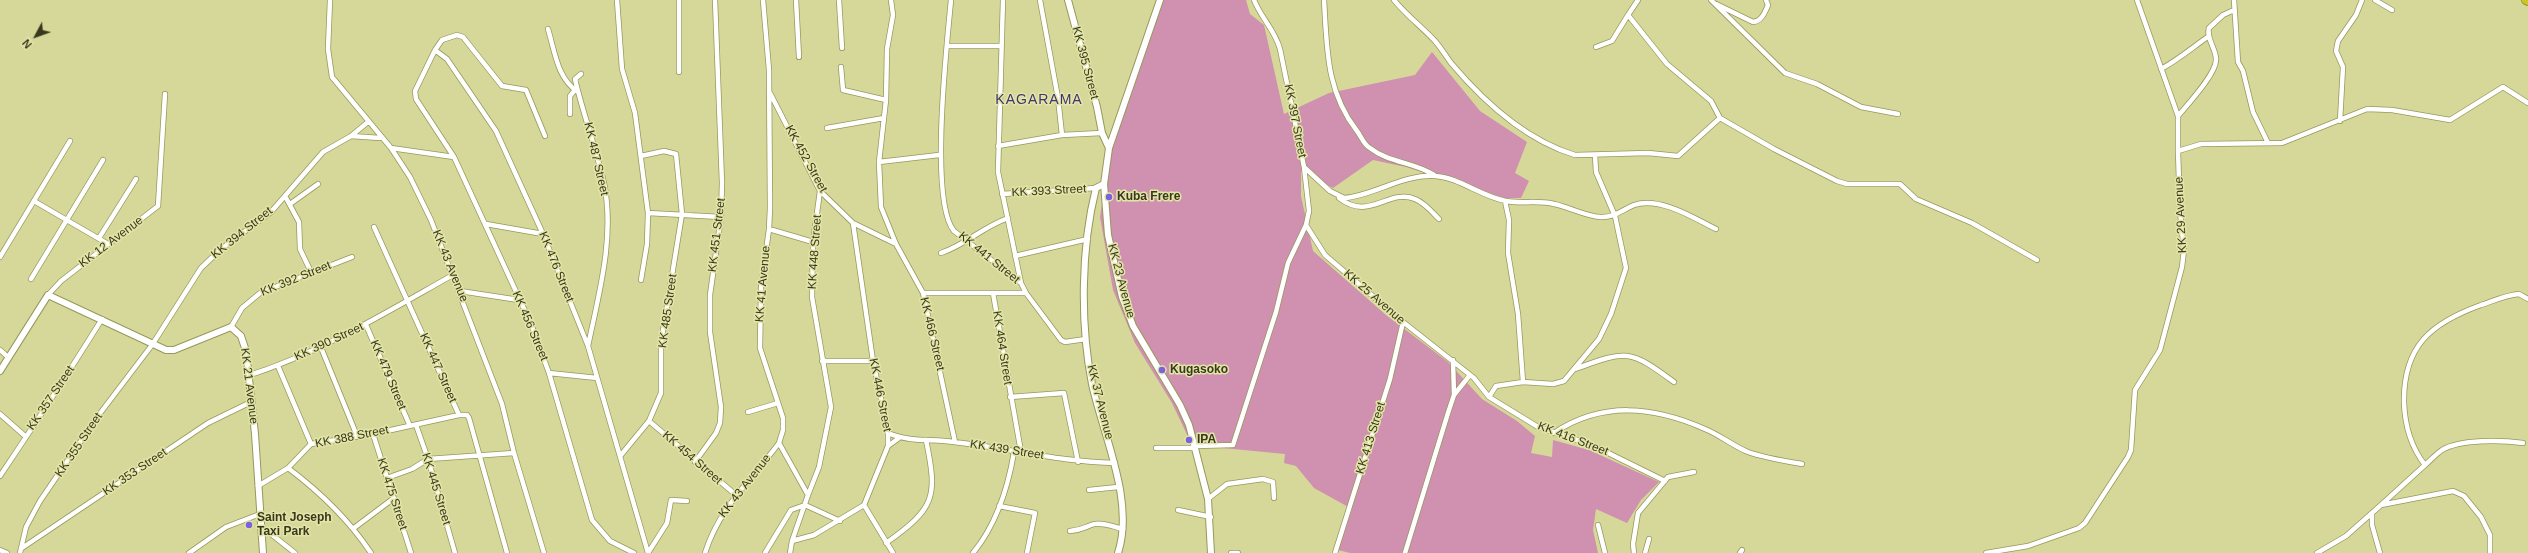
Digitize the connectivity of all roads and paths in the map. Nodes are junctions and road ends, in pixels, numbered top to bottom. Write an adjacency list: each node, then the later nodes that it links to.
1 (330, 0): 51 (street, KK 43 Avenue)
2 (617, 0): 66 (street)
3 (679, 0): 38 (street)
4 (715, 0): 86 (street, KK 451 Street)
5 (764, 0): 40 (street, KK 41 Avenue)
6 (796, 0): 35 (street)
7 (839, 0): 33 (street)
8 (892, 0): 43 (street, KK 466 Street)
9 (951, 0): 30 (street, KK 441 Street)
10 (1003, 0): 31 (street)
11 (1040, 0): 54 (street)
12 (1068, 0): 53 (main road, KK 395 Street)
13 (1160, 0): 62 (main road, KK 23 Avenue)
14 (1254, 0): 70 (street, KK 397 Street)
15 (1324, 0): 71 (street)
16 (1394, 0): 65 (street)
17 (1638, 0): 27 (street)
18 (1711, 0): 24 (street)
19 (1766, 0): 24 (street)
20 (2137, 0): 37 (street, KK 29 Avenue)
21 (2234, 0): 25 (street)
22 (2362, 0): 50 (street)
23 (2376, 0): 26 (street)
24 (1716, 4): 46 (street)
25 (2234, 10): 29 (street); 59 (street)
26 (2392, 10)
27 (1628, 15): 32 (street); 49 (street)
28 (548, 29): 41 (street, KK 487 Street)
29 (2208, 36): 37 (street); 47 (street)
30 (947, 46): 31 (street); 64 (street, KK 441 Street)
31 (1001, 46): 60 (street)
32 (1596, 47)
33 (842, 48)
34 (435, 50): 56 (street); 67 (street, KK 456 Street); 96 (street, KK 476 Street)
35 (799, 57)
36 (841, 67): 43 (street)
37 (2161, 69): 47 (street, KK 29 Avenue)
38 (679, 72)
39 (581, 74): 41 (street, KK 487 Street)
40 (768, 89): 76 (street, KK 452 Street); 94 (street, KK 41 Avenue)
41 (576, 91): 45 (street, KK 487 Street); 128 (street, KK 487 Street)
42 (165, 94): 101 (street, KK 12 Avenue)
43 (886, 100): 48 (street, KK 466 Street)
44 (2528, 103): 50 (street)
45 (570, 114)
46 (1898, 114)
47 (2178, 116): 63 (street, KK 29 Avenue)
48 (884, 118): 52 (street); 69 (street, KK 466 Street)
49 (1720, 118): 65 (street); 107 (street)
50 (2340, 121): 59 (street)
51 (368, 122): 55 (street, KK 394 Street); 57 (street, KK 43 Avenue)
52 (827, 128)
53 (1102, 133): 54 (street); 62 (main road, KK 395 Street)
54 (1062, 135): 60 (street)
55 (351, 136): 57 (street); 78 (street, KK 394 Street)
56 (545, 136)
57 (380, 138): 61 (street, KK 43 Avenue)
58 (70, 141): 80 (street)
59 (2268, 143): 63 (street)
60 (998, 146): 77 (street)
61 (391, 148): 67 (street); 109 (street, KK 43 Avenue)
62 (1109, 148): 74 (main road, KK 23 Avenue)
63 (2178, 151): 239 (street, KK 29 Avenue)
64 (940, 155): 69 (street); 99 (street, KK 441 Street)
65 (1596, 155): 85 (street)
66 (641, 156): 83 (street); 84 (street, KK 485 Street)
67 (454, 157): 91 (street, KK 456 Street)
68 (103, 160): 89 (street)
69 (879, 162): 102 (street, KK 466 Street)
70 (1304, 167): 79 (street, KK 397 Street); 92 (street)
71 (1434, 176): 79 (street); 81 (street)
72 (136, 179): 97 (street)
73 (318, 184): 82 (street)
74 (1104, 184): 75 (main road); 166 (main road, KK 23 Avenue)
75 (1096, 188): 77 (street, KK 393 Street); 98 (main road, KK 37 Avenue)
76 (820, 191): 90 (street, KK 452 Street); 100 (street, KK 448 Street)
77 (1002, 194): 87 (street)
78 (285, 196): 82 (street); 126 (street, KK 394 Street)
79 (1336, 196): 88 (street, KK 397 Street)
80 (34, 201): 89 (street); 105 (street)
81 (1505, 201): 85 (street); 141 (street)
82 (290, 204): 108 (street)
83 (648, 213): 84 (street); 111 (street)
84 (682, 214): 86 (street); 151 (street, KK 485 Street)
85 (1615, 216): 95 (street); 135 (street)
86 (721, 217): 174 (street, KK 451 Street)
87 (1008, 218): 99 (street); 104 (street)
88 (1440, 218)
89 (67, 220): 97 (street); 110 (street)
90 (852, 223): 102 (street, KK 452 Street); 133 (street, KK 446 Street)
91 (486, 224): 96 (street); 120 (street, KK 456 Street)
92 (1306, 224): 122 (street, KK 25 Avenue); 166 (street)
93 (374, 227): 119 (street, KK 447 Street)
94 (769, 229): 100 (street); 147 (street, KK 41 Avenue)
95 (1716, 229)
96 (543, 234): 128 (street, KK 476 Street)
97 (99, 238): 101 (street)
98 (1088, 238): 104 (street); 125 (main road, KK 37 Avenue)
99 (968, 240): 103 (street); 112 (street, KK 441 Street)
100 (813, 242): 132 (street, KK 448 Street)
101 (108, 244): 117 (street, KK 12 Avenue)
102 (896, 244): 114 (street, KK 466 Street)
103 (941, 253)
104 (1015, 256): 112 (street)
105 (0, 257)
106 (352, 257): 108 (street, KK 392 Street)
107 (2037, 260)
108 (310, 272): 124 (street, KK 392 Street)
109 (451, 276): 113 (street, KK 43 Avenue); 119 (street, KK 390 Street)
110 (31, 279)
111 (641, 280)
112 (1021, 283): 116 (street, KK 441 Street)
113 (460, 291): 120 (street); 170 (street, KK 43 Avenue)
114 (923, 293): 115 (street, KK 464 Street); 161 (street, KK 466 Street)
115 (993, 293): 116 (street, KK 464 Street); 144 (street, KK 464 Street)
116 (1026, 293): 125 (street, KK 441 Street)
117 (48, 295): 121 (main road); 130 (main road, KK 12 Avenue)
118 (2528, 299): 178 (street)
119 (407, 300): 123 (street, KK 390 Street); 150 (street, KK 447 Street)
120 (519, 300): 137 (street, KK 456 Street)
121 (102, 319): 126 (main road); 157 (street, KK 357 Street)
122 (1403, 322): 131 (street, KK 25 Avenue); 234 (street, KK 413 Street)
123 (366, 325): 127 (street, KK 390 Street); 152 (street, KK 479 Street)
124 (231, 327): 126 (main road); 139 (main road, KK 21 Avenue)
125 (1086, 339): 176 (main road, KK 37 Avenue)
126 (152, 344): 210 (street, KK 355 Street)
127 (320, 345): 134 (street, KK 390 Street); 158 (street)
128 (588, 346): 140 (street, KK 476 Street)
129 (0, 350): 130 (street)
130 (8, 357): 136 (main road, KK 12 Avenue)
131 (1452, 360): 138 (street, KK 25 Avenue); 143 (street)
132 (822, 361): 133 (street); 188 (street, KK 448 Street)
133 (873, 361): 154 (street, KK 446 Street)
134 (278, 366): 139 (street, KK 390 Street); 164 (street)
135 (1575, 369): 141 (street); 142 (street)
136 (0, 371)
137 (549, 372): 140 (street); 223 (street, KK 456 Street)
138 (1470, 375): 143 (street); 145 (street, KK 416 Street)
139 (247, 376): 146 (main road, KK 21 Avenue)
140 (597, 378): 172 (street, KK 476 Street)
141 (1523, 382): 145 (street)
142 (1674, 382)
143 (1454, 395): 235 (street)
144 (1010, 397): 169 (street); 175 (street, KK 464 Street)
145 (1489, 397): 155 (street, KK 416 Street)
146 (251, 402): 184 (main road, KK 21 Avenue); 210 (street, KK 353 Street)
147 (778, 403): 148 (street); 162 (street, KK 41 Avenue)
148 (748, 412)
149 (0, 414): 157 (street)
150 (459, 415): 153 (street, KK 388 Street); 171 (street, KK 447 Street)
151 (649, 421): 172 (street, KK 485 Street); 174 (street, KK 454 Street)
152 (410, 426): 153 (street, KK 388 Street); 156 (street, KK 388 Street)
153 (416, 426): 173 (street, KK 445 Street)
154 (888, 433): 159 (street, KK 439 Street); 165 (street, KK 446 Street)
155 (1554, 433): 177 (street); 183 (street, KK 416 Street)
156 (373, 434): 158 (street, KK 388 Street); 182 (street, KK 475 Street)
157 (25, 436): 181 (street, KK 357 Street)
158 (357, 436): 164 (street, KK 388 Street)
159 (899, 438): 160 (street, KK 439 Street); 165 (street)
160 (926, 440): 161 (street, KK 439 Street); 209 (street)
161 (955, 442): 168 (street, KK 439 Street)
162 (779, 443): 187 (street, KK 43 Avenue); 188 (street)
163 (2523, 443): 178 (street)
164 (311, 444): 179 (street, KK 388 Street)
165 (888, 446): 194 (street, KK 446 Street)
166 (1195, 447): 167 (street); 191 (main road, KK 23 Avenue)
167 (1156, 448)
168 (1014, 452): 169 (street, KK 439 Street); 196 (street)
169 (1021, 452): 175 (street, KK 439 Street)
170 (514, 453): 171 (street); 222 (street, KK 43 Avenue)
171 (480, 455): 173 (street); 221 (street, KK 447 Street)
172 (621, 455): 224 (street, KK 476 Street)
173 (428, 459): 182 (street); 220 (street, KK 445 Street)
174 (695, 462): 187 (street, KK 454 Street)
175 (1078, 462): 176 (street, KK 439 Street)
176 (1115, 463): 185 (main road, KK 37 Avenue)
177 (1802, 464)
178 (2425, 465): 195 (street)
179 (288, 468): 184 (street, KK 388 Street); 204 (street)
180 (1694, 472): 183 (street)
181 (0, 476)
182 (386, 478): 189 (street, KK 475 Street)
183 (1665, 480): 237 (street)
184 (258, 486): 198 (main road, KK 21 Avenue)
185 (1118, 487): 186 (street); 205 (main road, KK 37 Avenue)
186 (1089, 490)
187 (736, 494): 225 (street, KK 43 Avenue)
188 (808, 495): 193 (street)
189 (394, 498): 204 (street); 219 (street, KK 475 Street)
190 (1274, 498): 191 (street)
191 (1208, 500): 200 (main road, KK 23 Avenue)
192 (687, 501): 224 (street)
193 (805, 505): 201 (street); 208 (street); 226 (street)
194 (864, 505): 201 (street); 209 (street)
195 (2381, 505): 199 (street); 242 (street)
196 (999, 506): 228 (street); 229 (street)
197 (1178, 510): 200 (street)
198 (260, 514): 203 (main road, KK 21 Avenue); 215 (street)
199 (2372, 514): 240 (street); 241 (street)
200 (1211, 517): 231 (main road, KK 23 Avenue)
201 (840, 521): 208 (street)
202 (1598, 525): 236 (street)
203 (261, 526): 216 (main road, KK 21 Avenue); 217 (street)
204 (354, 528): 218 (street)
205 (1123, 529): 206 (street); 230 (main road, KK 37 Avenue)
206 (1070, 531)
207 (1649, 539): 238 (street)
208 (792, 541): 227 (street)
209 (886, 543): 212 (street)
210 (22, 548): 214 (street, KK 355 Street)
211 (0, 550): 213 (street)
212 (891, 552)
213 (7, 553)
214 (20, 553)
215 (189, 553)
216 (263, 553)
217 (295, 553)
218 (371, 553)
219 (410, 553)
220 (455, 553)
221 (507, 553)
222 (544, 553)
223 (634, 553)
224 (648, 553)
225 (705, 553)
226 (764, 553)
227 (790, 553)
228 (973, 553)
229 (1027, 553)
230 (1118, 553)
231 (1211, 553)
232 (1230, 553): 233 (street)
233 (1238, 553)
234 (1335, 553)
235 (1405, 553)
236 (1605, 553)
237 (1634, 553)
238 (1645, 553)
239 (1986, 553)
240 (2317, 553)
241 (2380, 553)
242 (2490, 553)

